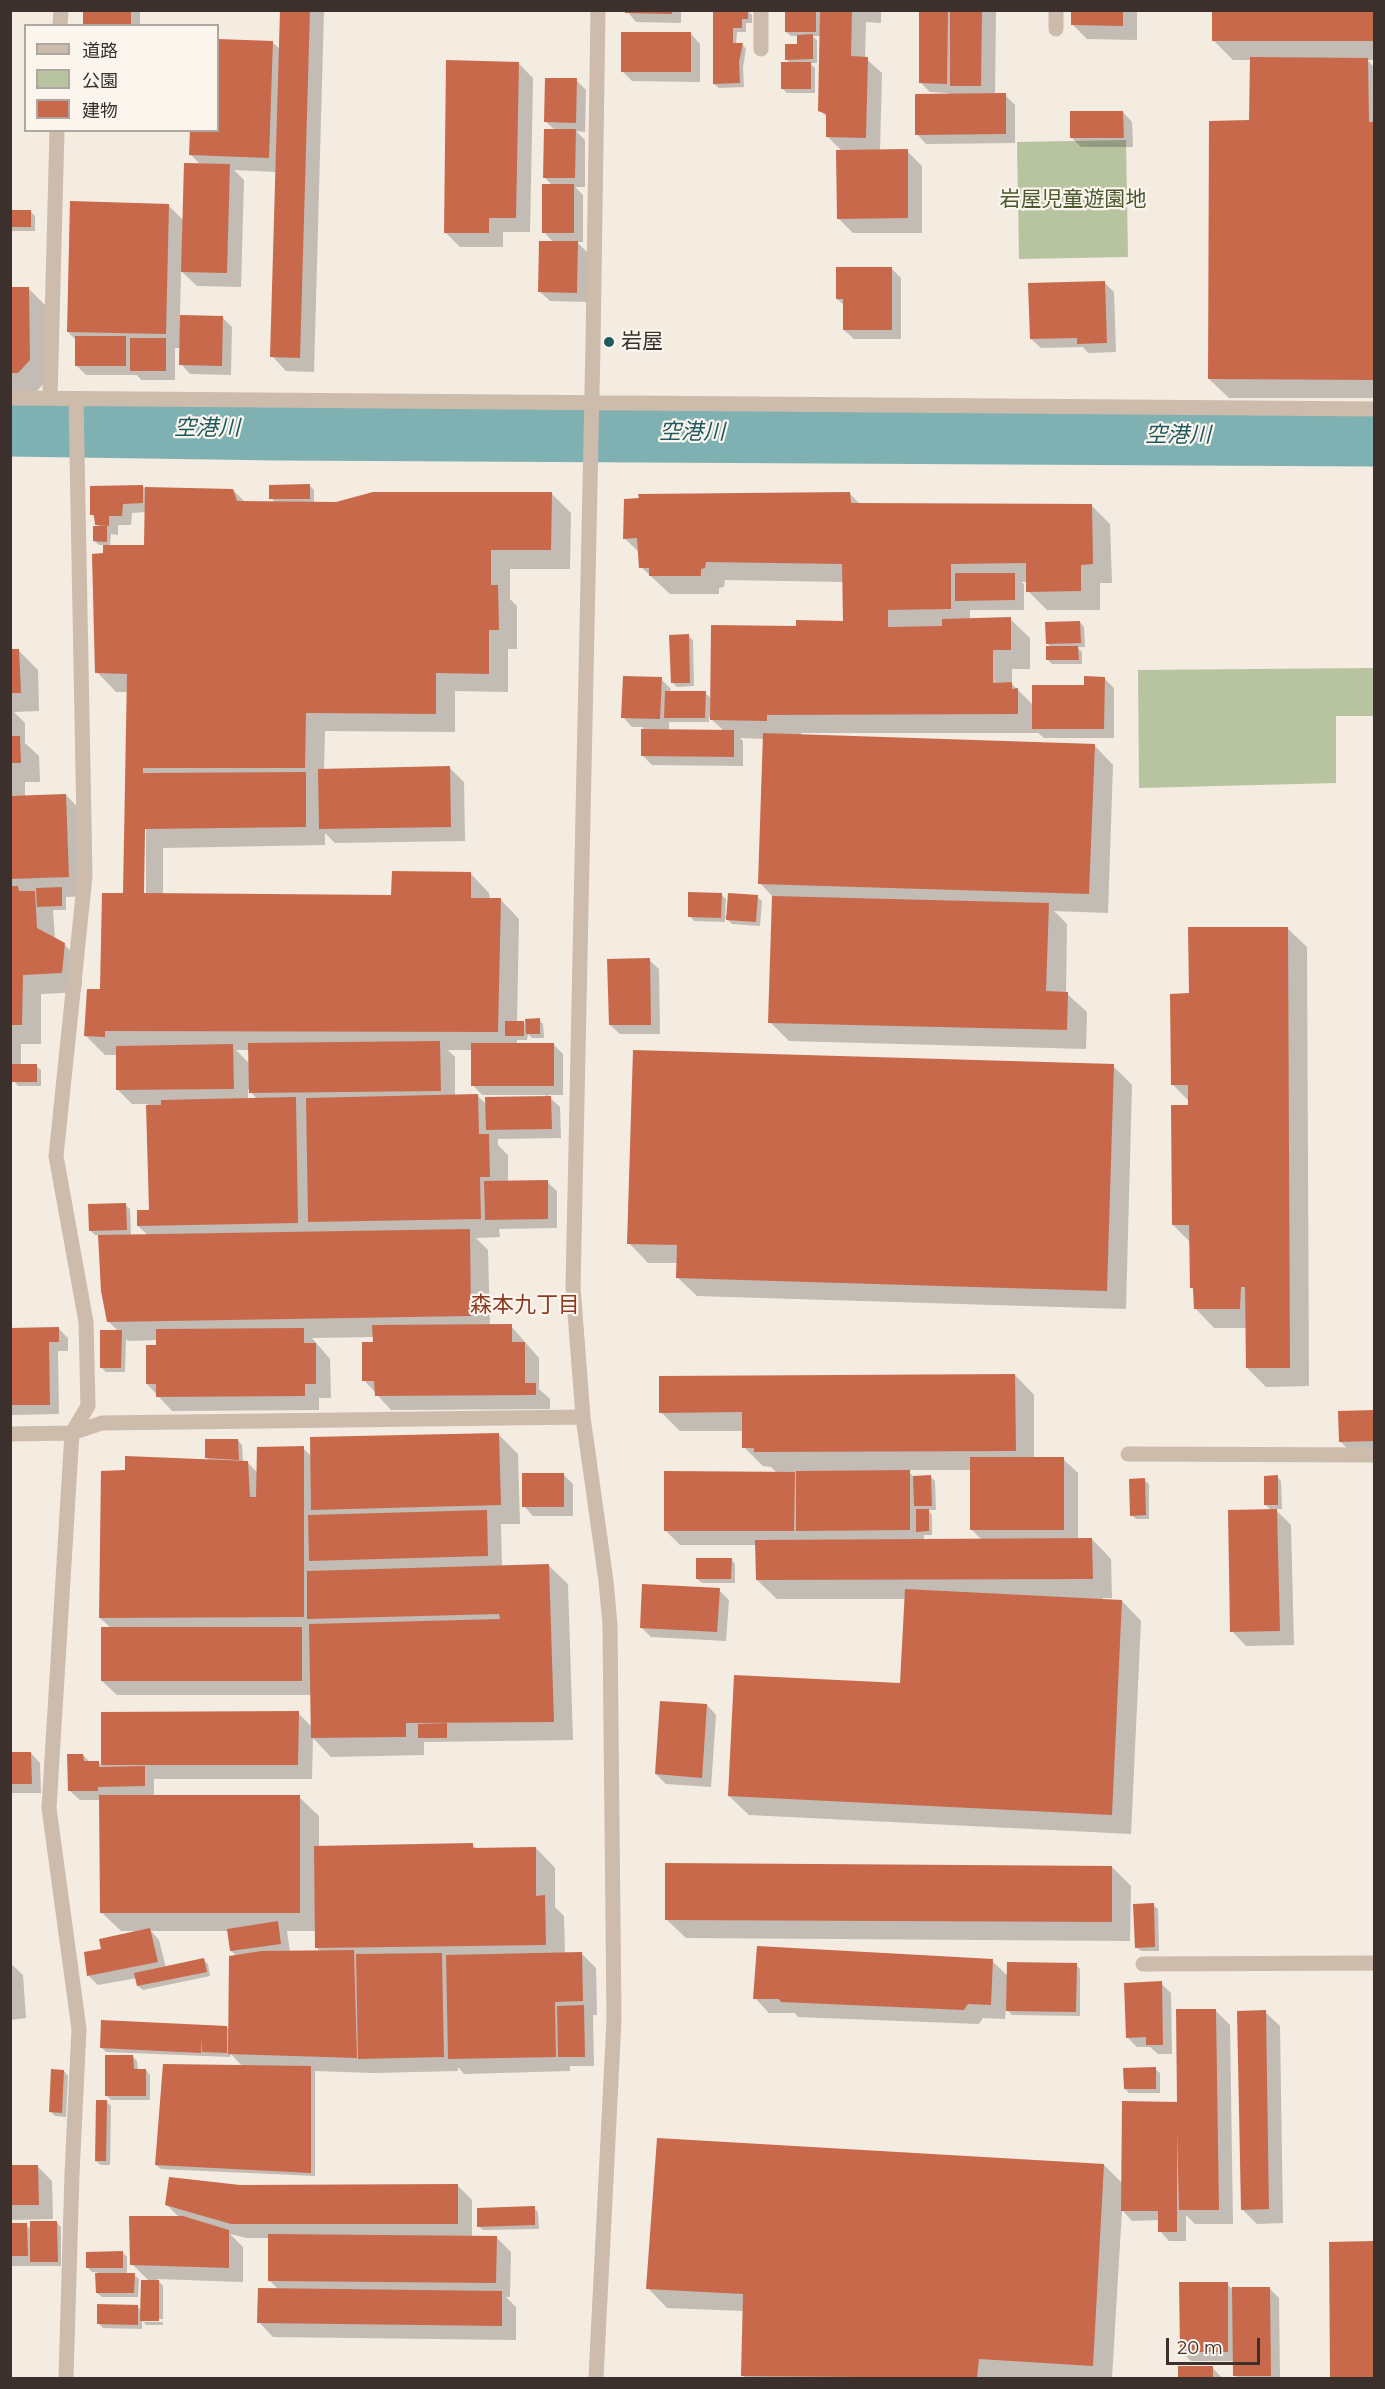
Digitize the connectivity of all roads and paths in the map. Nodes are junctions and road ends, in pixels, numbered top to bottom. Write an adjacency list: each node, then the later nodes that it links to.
1 (598, 10): 11 (street)
2 (761, 10): 5 (street)
3 (1056, 10): 4 (street)
4 (1056, 29)
5 (760, 49)
6 (57, 132): 8 (street)
7 (10, 398): 8 (street)
8 (50, 398): 9 (street)
9 (75, 406): 11 (street); 13 (street)
10 (1374, 409): 11 (street)
11 (591, 410): 12 (street)
12 (583, 1418): 13 (street); 20 (street)
13 (72, 1433): 14 (street); 19 (street)
14 (10, 1434)
15 (1128, 1454): 16 (street)
16 (1374, 1455)
17 (1374, 1963): 18 (street)
18 (1143, 1964)
19 (66, 2379)
20 (596, 2379)

